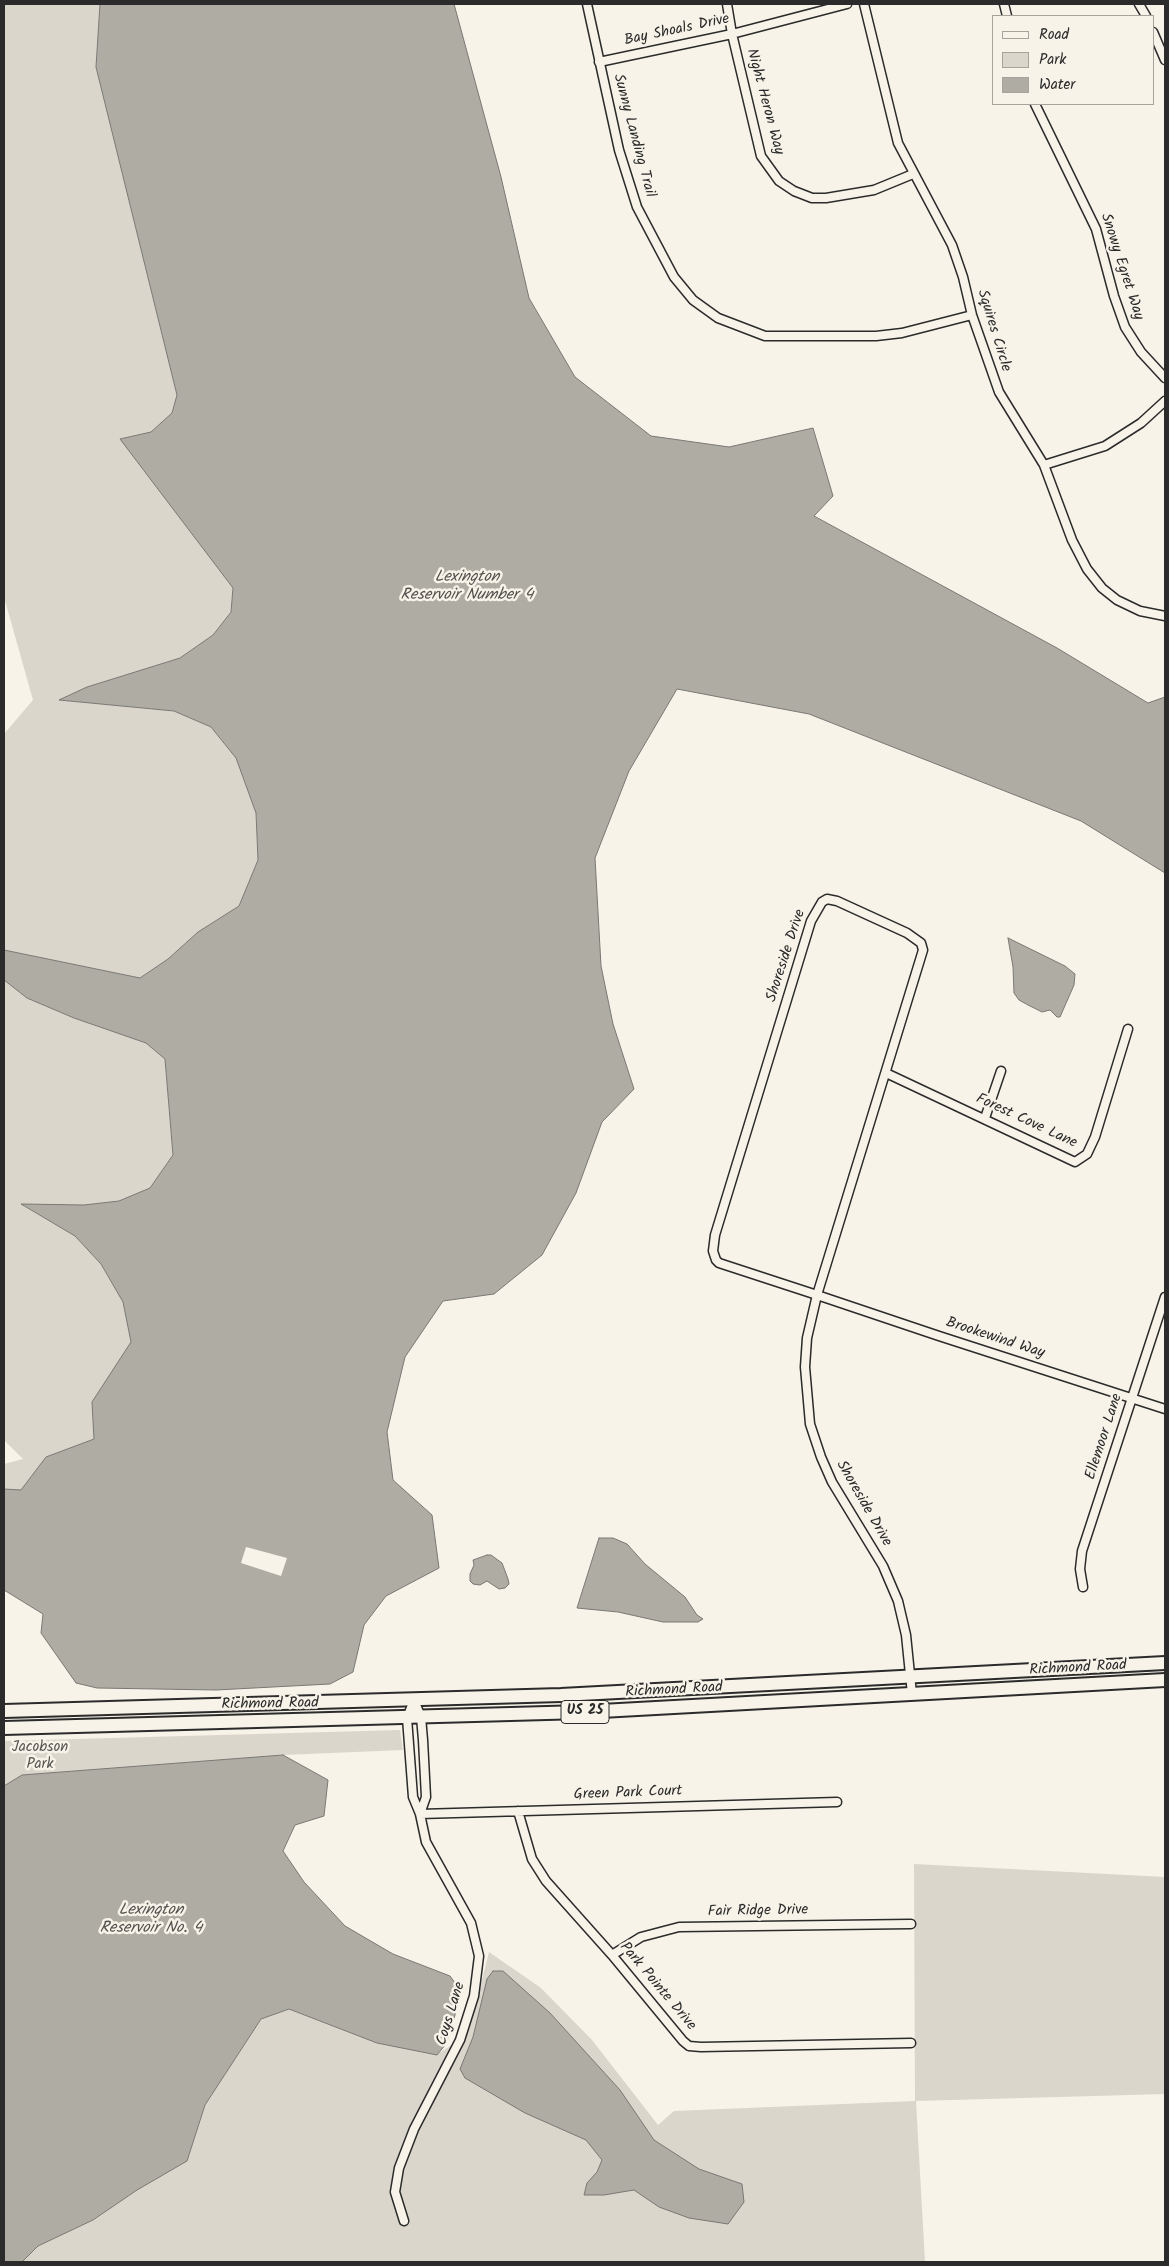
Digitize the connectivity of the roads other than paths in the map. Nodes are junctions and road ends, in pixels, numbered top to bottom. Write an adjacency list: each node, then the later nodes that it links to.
1 (587, 4): 10 (street, Sunny Landing Trail)
2 (727, 4): 7 (street, Night Heron Way)
3 (846, 4): 7 (street, Bay Shoals Drive)
4 (864, 4): 12 (street, Squires Circle)
5 (1139, 4): 6 (street)
6 (1145, 15)
7 (732, 34): 10 (street, Bay Shoals Drive); 12 (street, Night Heron Way)
8 (1154, 34): 9 (street)
9 (1165, 60)
10 (599, 62): 13 (street, Sunny Landing Trail)
11 (1035, 105): 14 (street, Snowy Egret Way)
12 (914, 174): 13 (street, Squires Circle)
13 (972, 314): 16 (street, Squires Circle)
14 (1165, 378)
15 (1165, 401): 16 (street)
16 (1044, 465): 17 (street, Squires Circle)
17 (1165, 616)
18 (1128, 1029): 21 (street, Forest Cove Lane)
19 (1001, 1071): 21 (street)
20 (886, 1073): 21 (street, Forest Cove Lane); 22 (street, Shoreside Drive); 22 (street, Shoreside Drive)
21 (985, 1118)
22 (817, 1296): 24 (street, Brookewind Way); 28 (street, Shoreside Drive)
23 (1165, 1297): 24 (street, Ellemoor Lane)
24 (1132, 1398): 25 (street, Brookewind Way); 26 (street, Ellemoor Lane)
25 (1165, 1409)
26 (1083, 1587)
27 (1165, 1663): 28 (highway, Richmond Road / US 25)
28 (910, 1678): 30 (street, Shoreside Drive); 31 (highway, Richmond Road / US 25)
29 (1165, 1680): 30 (highway, Richmond Road / US 25)
30 (912, 1694): 33 (highway, Richmond Road / US 25)
31 (414, 1700): 32 (highway, Richmond Road / US 25); 33 (street, Coys Lane); 34 (street, Coys Lane)
32 (4, 1711)
33 (421, 1717): 34 (highway, Richmond Road / US 25); 38 (street, Coys Lane)
34 (407, 1718): 35 (highway, Richmond Road / US 25); 38 (street, Coys Lane)
35 (4, 1728)
36 (837, 1802): 37 (street, Green Park Court)
37 (518, 1811): 38 (street, Green Park Court); 40 (street, Park Pointe Drive)
38 (420, 1814): 42 (street, Coys Lane)
39 (910, 1924): 40 (street, Fair Ridge Drive)
40 (612, 1955): 41 (street, Park Pointe Drive)
41 (912, 2043)
42 (404, 2222)

